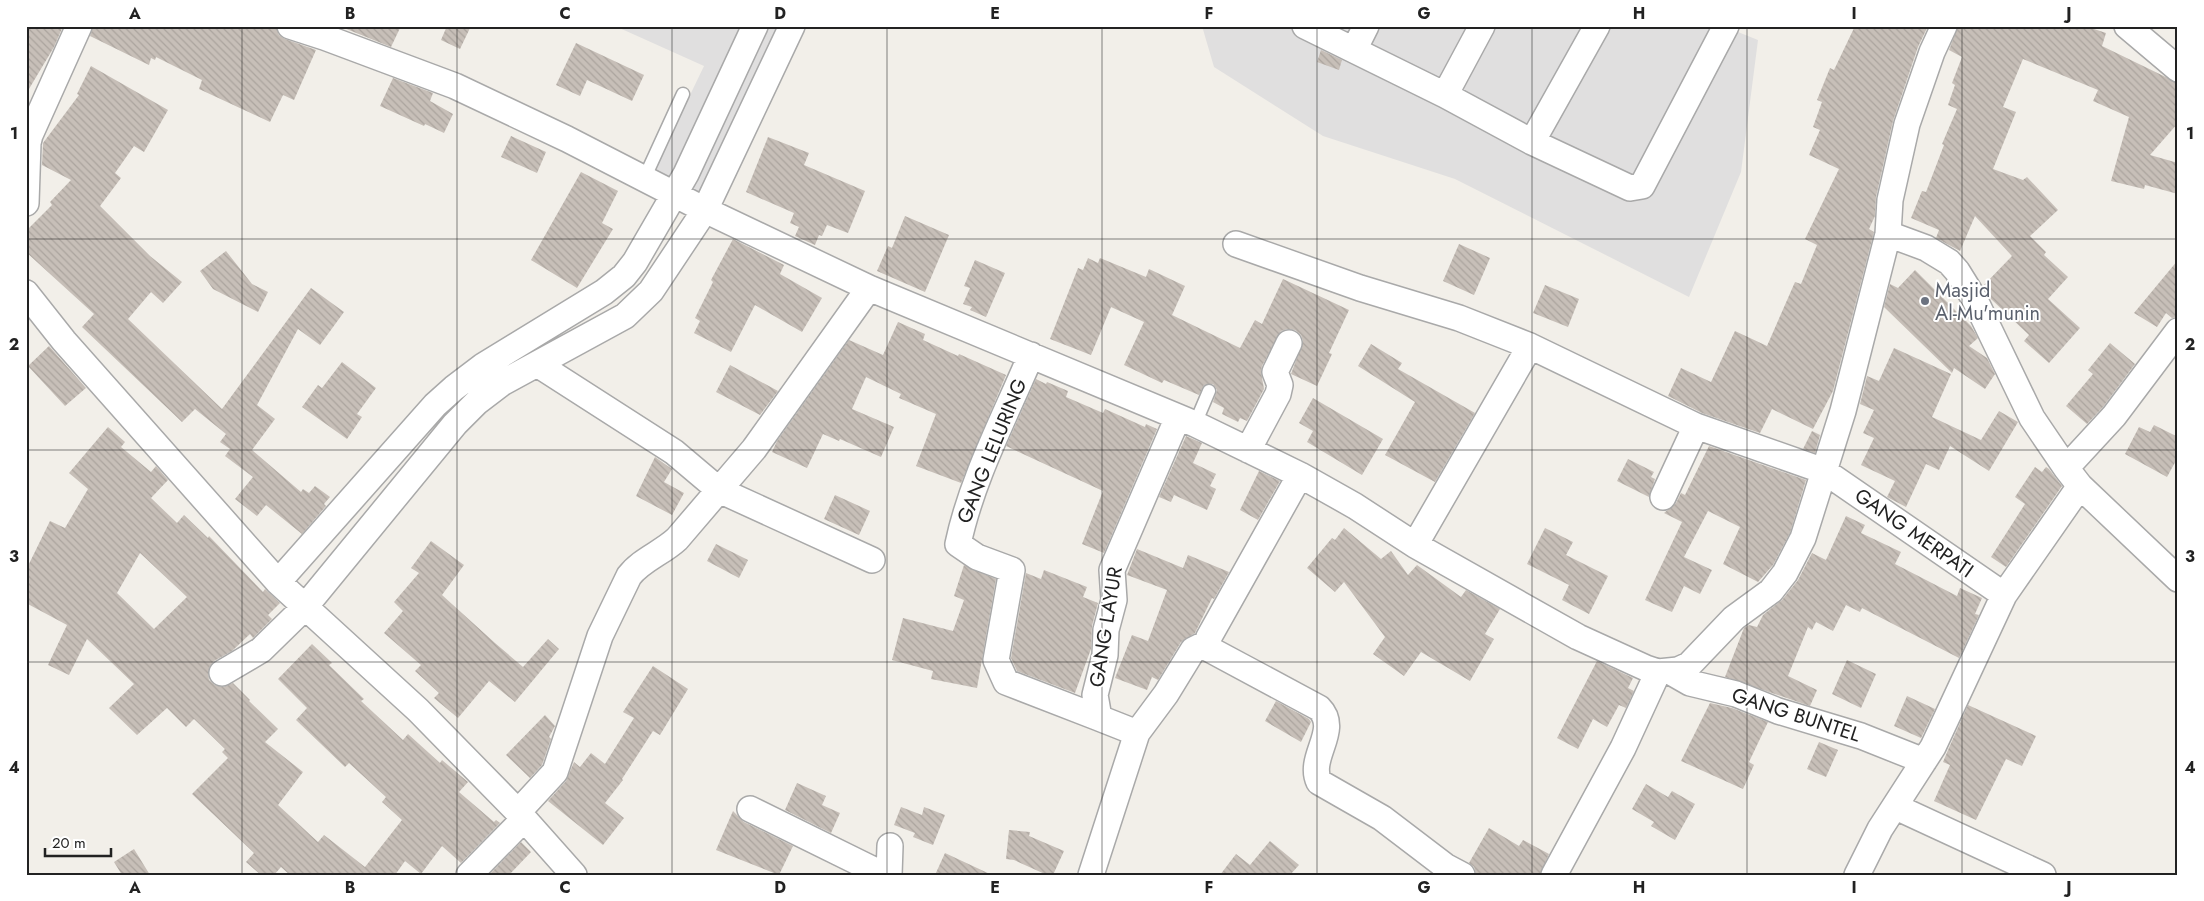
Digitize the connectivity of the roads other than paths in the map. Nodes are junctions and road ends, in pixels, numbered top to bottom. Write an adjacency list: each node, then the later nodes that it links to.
1 (80, 26): 19 (street)
2 (290, 26): 17 (street, GANG BUNTEL)
3 (755, 26): 18 (street)
4 (792, 26): 20 (street)
5 (1305, 26): 12 (street)
6 (1366, 26): 12 (street)
7 (1482, 26): 15 (street)
8 (1597, 26): 16 (street)
9 (1726, 26): 16 (street)
10 (1944, 26): 21 (street)
11 (2127, 26): 13 (street)
12 (1354, 50): 15 (street)
13 (2178, 69)
14 (683, 94): 17 (lane)
15 (1445, 95): 16 (street)
16 (1532, 142)
17 (644, 178): 18 (street, GANG BUNTEL)
18 (675, 194): 20 (street, GANG BUNTEL); 42 (street)
19 (26, 202)
20 (705, 210): 23 (street, GANG BUNTEL); 29 (street)
21 (1888, 234): 34 (street); 36 (street)
22 (1236, 244): 27 (street, GANG MERPATI)
23 (869, 288): 28 (street, GANG BUNTEL); 37 (street)
24 (26, 293): 42 (street)
25 (2178, 331): 36 (street)
26 (1289, 343): 33 (street)
27 (1530, 346): 32 (street, GANG MERPATI); 39 (street)
28 (1031, 355): 31 (street, GANG BUNTEL); 48 (street, GANG LELURING)
29 (536, 364): 37 (street); 44 (street)
30 (1209, 391): 31 (lane)
31 (1186, 420): 33 (street, GANG BUNTEL); 48 (street, GANG LAYUR)
32 (1696, 426): 34 (street, GANG MERPATI); 38 (street)
33 (1248, 450): 35 (street, GANG BUNTEL)
34 (1824, 471): 43 (street, GANG MERPATI); 46 (street)
35 (1300, 475): 39 (street, GANG BUNTEL); 45 (street)
36 (2073, 477): 41 (street); 43 (street)
37 (719, 490): 40 (street); 53 (street)
38 (1663, 497)
39 (1415, 545): 46 (street, GANG BUNTEL)
40 (872, 560)
41 (2178, 579)
42 (278, 582): 44 (street)
43 (2004, 595): 50 (street)
44 (304, 608): 47 (street); 53 (street)
45 (1207, 644): 49 (street); 60 (street)
46 (1664, 671): 50 (street, GANG BUNTEL); 61 (street)
47 (222, 673)
48 (1099, 718): 49 (street)
49 (1137, 733): 59 (street)
50 (1924, 761): 51 (street)
51 (1896, 807): 62 (street); 63 (street)
52 (750, 809): 57 (street)
53 (521, 816): 55 (street); 56 (street)
54 (890, 846): 58 (street)
55 (469, 875)
56 (574, 875)
57 (884, 875)
58 (889, 875)
59 (1091, 875)
60 (1462, 875)
61 (1554, 875)
62 (1857, 875)
63 (2043, 875)

